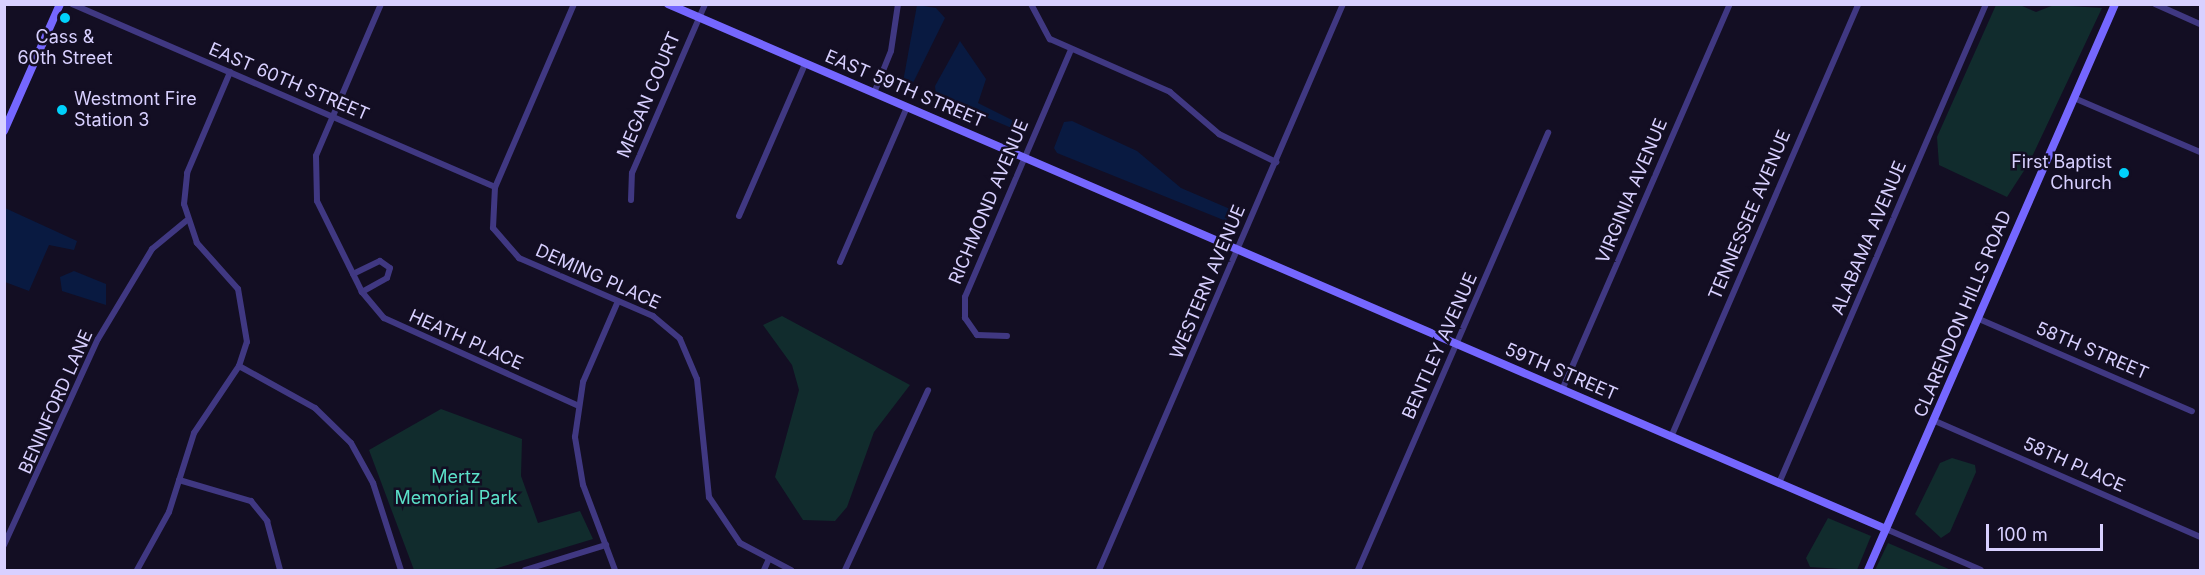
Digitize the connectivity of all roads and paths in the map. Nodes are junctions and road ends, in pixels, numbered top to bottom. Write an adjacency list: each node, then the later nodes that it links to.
1 (60, 4): 24 (street)
2 (72, 4): 19 (street, EAST 60TH STREET)
3 (381, 4): 23 (street, HEATH PLACE)
4 (574, 4): 29 (street)
5 (668, 4): 15 (street, EAST 59TH STREET)
6 (705, 4): 15 (street, MEGAN COURT)
7 (898, 4): 20 (street)
8 (1031, 4): 17 (street)
9 (1343, 4): 28 (street, WESTERN AVENUE)
10 (1730, 4): 44 (street, VIRGINIA AVENUE)
11 (1858, 4): 48 (street, TENNESSEE AVENUE)
12 (1986, 4): 50 (street, ALABAMA AVENUE)
13 (2115, 4): 21 (street, CLARENDON HILLS ROAD)
14 (2155, 4): 16 (street)
15 (699, 18): 18 (street, EAST 59TH STREET); 30 (street, MEGAN COURT)
16 (2200, 24)
17 (1071, 50): 27 (street, RICHMOND AVENUE); 28 (street)
18 (805, 64): 20 (street, EAST 59TH STREET); 32 (street)
19 (230, 72): 23 (street, EAST 60TH STREET); 33 (street)
20 (874, 93): 22 (street, EAST 59TH STREET)
21 (2074, 98): 26 (street); 39 (street, CLARENDON HILLS ROAD)
22 (907, 107): 27 (street, EAST 59TH STREET); 35 (street)
23 (333, 117): 29 (street, EAST 60TH STREET); 36 (street, HEATH PLACE)
24 (4, 131)
25 (1548, 133): 41 (street, BENTLEY AVENUE)
26 (2200, 152)
27 (1023, 158): 31 (street, EAST 59TH STREET); 40 (street, RICHMOND AVENUE)
28 (1276, 162): 34 (street, WESTERN AVENUE)
29 (495, 187): 38 (street, DEMING PLACE)
30 (631, 200)
31 (1129, 203): 34 (street, 59TH STREET)
32 (739, 216)
33 (186, 220): 42 (street); 53 (street, BENINFORD LANE)
34 (1238, 250): 41 (street, 59TH STREET); 64 (street, WESTERN AVENUE)
35 (840, 262)
36 (352, 274): 37 (street, HEATH PLACE); 37 (street)
37 (362, 292): 45 (street, HEATH PLACE)
38 (618, 301): 45 (street); 55 (street, DEMING PLACE)
39 (1979, 319): 46 (street, 58TH STREET); 47 (street, CLARENDON HILLS ROAD)
40 (1008, 336)
41 (1457, 345): 44 (street, 59TH STREET); 65 (street, BENTLEY AVENUE)
42 (239, 366): 49 (street); 58 (street)
43 (928, 390): 63 (street)
44 (1562, 390): 48 (street, 59TH STREET)
45 (577, 405): 54 (street)
46 (2192, 411)
47 (1935, 421): 51 (street, CLARENDON HILLS ROAD); 52 (street, 58TH PLACE)
48 (1671, 437): 50 (street, 59TH STREET)
49 (179, 480): 56 (street); 57 (street)
50 (1779, 483): 51 (street, 59TH STREET)
51 (1886, 529): 66 (street, CLARENDON HILLS ROAD); 67 (street, 59TH STREET)
52 (2200, 537)
53 (4, 545)
54 (606, 545): 59 (street); 60 (street)
55 (768, 561): 61 (street); 62 (street, DEMING PLACE)
56 (137, 570)
57 (279, 570)
58 (401, 570)
59 (525, 570)
60 (615, 570)
61 (764, 570)
62 (791, 570)
63 (844, 570)
64 (1099, 570)
65 (1358, 570)
66 (1868, 570)
67 (1982, 570)

